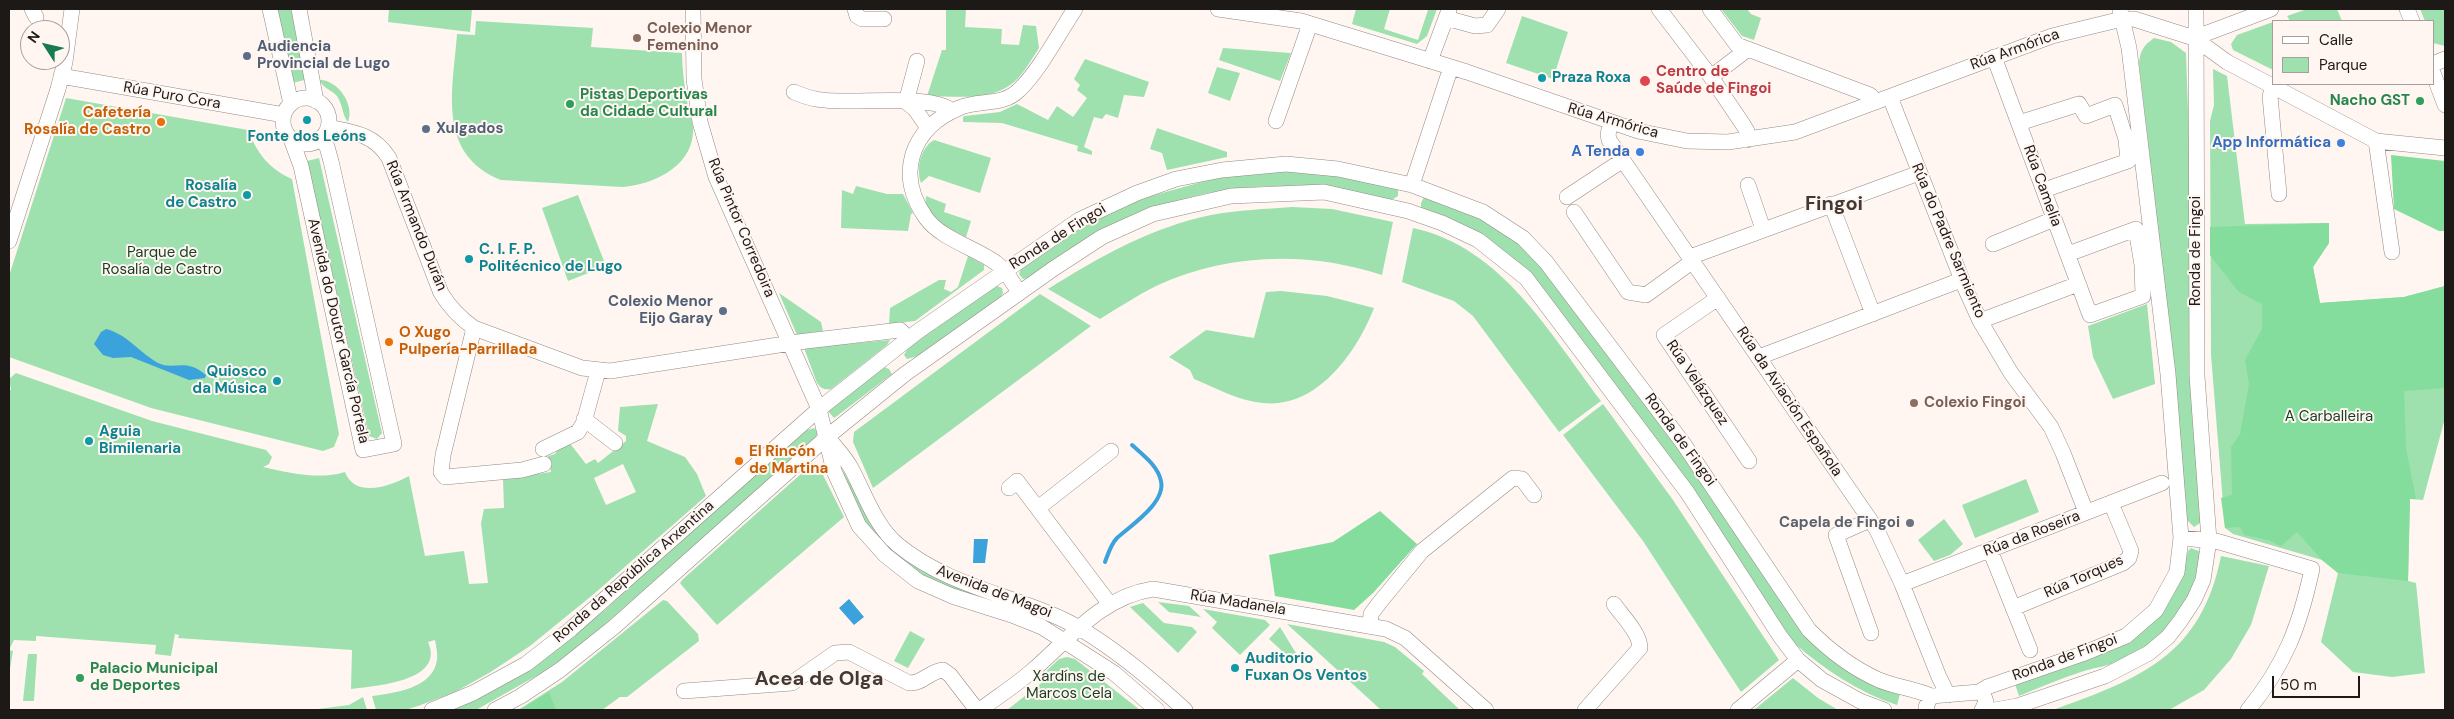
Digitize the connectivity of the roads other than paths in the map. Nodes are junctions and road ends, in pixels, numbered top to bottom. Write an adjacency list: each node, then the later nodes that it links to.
1 (72, 9): 23 (street)
2 (270, 9): 32 (street)
3 (299, 9): 29 (street)
4 (693, 9): 69 (street, Rúa Pintor Corredoira)
5 (856, 9): 15 (street)
6 (1075, 9): 33 (street)
7 (1218, 9): 16 (street, Rúa Armórica)
8 (1498, 9): 13 (street)
9 (1659, 9): 25 (street)
10 (1710, 9): 18 (street)
11 (2196, 9): 17 (street, Ronda de Fingoi)
12 (2271, 9): 17 (street)
13 (1448, 13): 20 (street)
14 (2121, 14): 17 (street); 19 (street, Rúa Armórica); 87 (street, Ronda de Fingoi)
15 (884, 19)
16 (1310, 24): 20 (street, Rúa Armórica); 34 (street)
17 (2194, 38): 26 (street); 88 (street, Ronda de Fingoi)
18 (1748, 49): 25 (street); 28 (street)
19 (1994, 57): 28 (street, Rúa Armórica); 36 (street, Rúa Camelia)
20 (1430, 60): 22 (street, Rúa Armórica)
21 (917, 61): 30 (street)
22 (1450, 67): 35 (street, Rúa Armórica); 46 (street)
23 (60, 76): 32 (street, Rúa Puro Cora); 55 (street)
24 (2434, 76): 31 (street)
25 (1711, 77): 40 (street)
26 (2274, 87): 41 (street); 48 (street)
27 (794, 92): 30 (street)
28 (1883, 100): 40 (street, Rúa Armórica); 44 (street, Rúa do Padre Sarmiento)
29 (316, 101): 32 (street); 38 (street)
30 (906, 102): 33 (street); 37 (street)
31 (2445, 106)
32 (287, 109): 39 (street)
33 (952, 111): 37 (street)
34 (1276, 120)
35 (1611, 123): 40 (street, Rúa Armórica); 43 (street, Rúa da Aviación Española)
36 (2019, 123): 47 (street, Rúa Camelia); 47 (street)
37 (928, 128): 60 (street)
38 (324, 133): 39 (street); 39 (street, Avenida do Doutor García Portela); 67 (street, Rúa Armando Durán)
39 (291, 139)
40 (1747, 140)
41 (2376, 141): 42 (street); 57 (street)
42 (2445, 148)
43 (1623, 160): 49 (street); 59 (street, Rúa da Aviación Española)
44 (1920, 173): 50 (street); 61 (street, Rúa do Padre Sarmiento)
45 (1748, 185): 54 (street)
46 (1412, 186): 51 (street); 60 (street, Ronda de Fingoi); 103 (street, Ronda de Fingoi)
47 (2044, 190): 53 (street, Rúa Camelia)
48 (2279, 194)
49 (1567, 197)
50 (1831, 204): 54 (street); 65 (street)
51 (1406, 210): 63 (street, Ronda de Fingoi); 99 (street, Ronda de Fingoi)
52 (1574, 212): 59 (street)
53 (2054, 219): 56 (street); 58 (street, Rúa Camelia)
54 (1763, 229): 59 (street)
55 (9, 241)
56 (1993, 244)
57 (2392, 252)
58 (2068, 254): 62 (street, Rúa Camelia); 62 (street, Rúa Camelia)
59 (1691, 259): 64 (street, Rúa da Aviación Española)
60 (1004, 271): 63 (street, Ronda de Fingoi); 70 (street, Ronda de Fingoi)
61 (1961, 280): 65 (street); 66 (street, Rúa do Padre Sarmiento)
62 (2078, 284): 66 (street)
63 (1020, 292): 73 (street, Ronda de Fingoi)
64 (1718, 298): 71 (street, Rúa da Aviación Española); 79 (street, Rúa Velázquez)
65 (1873, 314): 71 (street)
66 (1980, 320): 85 (street, Rúa do Padre Sarmiento)
67 (474, 328): 72 (street, Rúa Armando Durán); 75 (street)
68 (903, 333): 69 (street, Rúa Armando Durán)
69 (790, 344): 72 (street, Rúa Armando Durán); 74 (street, Rúa Pintor Corredoira)
70 (890, 353): 73 (street); 74 (street, Ronda de Fingoi)
71 (1759, 357): 86 (street, Rúa da Aviación Española)
72 (598, 371): 75 (street)
73 (905, 374): 76 (street, Ronda de Fingoi)
74 (819, 409): 76 (street); 104 (street, Ronda da República Arxentina)
75 (584, 419): 77 (street)
76 (827, 437): 95 (street, Avenida de Magoi); 97 (street, Avenida de Magoi); 105 (street, Ronda da República Arxentina)
77 (615, 443)
78 (1111, 451): 84 (street)
79 (1749, 460)
80 (2162, 483): 83 (street, Rúa da Roseira)
81 (1009, 488): 84 (street)
82 (1534, 495): 94 (street)
83 (2111, 502): 85 (street, Rúa da Roseira); 93 (street, Rúa Torques)
84 (1038, 508): 91 (street)
85 (2086, 512): 89 (street, Rúa da Roseira)
86 (1870, 520): 90 (street, Rúa da Aviación Española); 96 (street)
87 (2181, 538): 88 (street); 101 (street, Ronda de Fingoi)
88 (2210, 540): 114 (street, Ronda de Fingoi); 115 (street)
89 (1990, 550): 90 (street, Rúa da Roseira); 93 (street)
90 (1902, 584): 102 (street, Rúa da Aviación Española)
91 (1109, 603): 94 (street, Rúa Madanela); 95 (street, Rúa Madanela)
92 (1614, 604): 110 (street)
93 (2013, 608): 98 (street)
94 (1370, 625): 109 (street, Rúa Madanela)
95 (1079, 628): 97 (street); 108 (street, Avenida de Magoi)
96 (1871, 633)
97 (1064, 639): 106 (street); 107 (street, Avenida de Magoi)
98 (2030, 650)
99 (1798, 660): 111 (street); 112 (street, Ronda de Fingoi)
100 (684, 691): 106 (street)
101 (1979, 692): 102 (street, Ronda de Fingoi); 113 (street)
102 (1948, 695): 103 (street, Ronda de Fingoi)
103 (1929, 703)
104 (432, 710)
105 (495, 710)
106 (979, 710)
107 (1157, 710)
108 (1185, 710)
109 (1486, 710)
110 (1585, 710)
111 (1738, 710)
112 (1884, 710)
113 (1982, 710)
114 (1995, 710)
115 (2248, 710)

